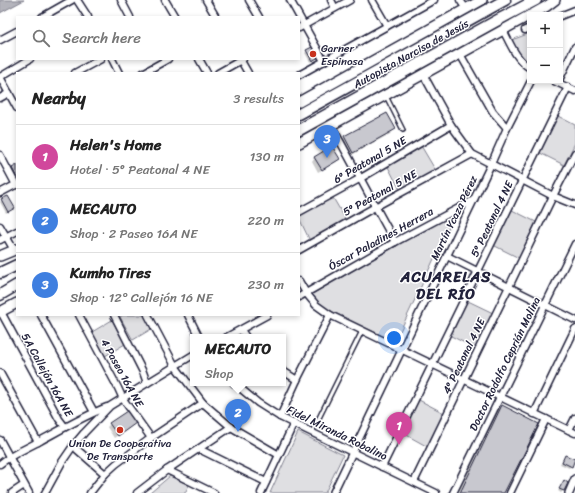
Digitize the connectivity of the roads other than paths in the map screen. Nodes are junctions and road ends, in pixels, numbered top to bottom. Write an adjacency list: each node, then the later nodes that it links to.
1 (72, 0): 23 (street)
2 (77, 0): 24 (street)
3 (121, 0): 25 (street)
4 (173, 0): 17 (street)
5 (206, 0): 27 (street)
6 (249, 0): 28 (street)
7 (290, 0): 29 (street)
8 (330, 0): 18 (street)
9 (350, 0): 18 (street)
10 (372, 0): 31 (street)
11 (434, 0): 31 (street)
12 (460, 0): 19 (street)
13 (482, 0): 19 (main road, Autopista Narcisa de Jesús)
14 (505, 0): 68 (highway, Autopista Narcisa de Jesús)
15 (536, 0): 72 (highway, Autopista Narcisa de Jesús)
16 (555, 0): 21 (main road)
17 (166, 2): 26 (street)
18 (335, 8): 32 (street)
19 (466, 9): 66 (main road, Autopista Narcisa de Jesús)
20 (575, 10): 22 (street)
21 (536, 12)
22 (563, 15)
23 (44, 16)
24 (87, 16)
25 (129, 16)
26 (173, 16)
27 (215, 16)
28 (258, 16)
29 (297, 16)
30 (527, 17): 33 (main road)
31 (387, 26): 46 (street)
32 (302, 27): 46 (street)
33 (503, 30): 37 (main road); 48 (street)
34 (16, 32): 35 (street)
35 (0, 40)
36 (575, 47): 49 (street)
37 (460, 54): 57 (main road); 71 (street)
38 (28, 60): 58 (street)
39 (99, 60): 50 (street)
40 (112, 60): 51 (street)
41 (154, 60): 47 (street)
42 (166, 60): 47 (street)
43 (200, 60): 53 (street)
44 (239, 60): 54 (street)
45 (242, 60): 55 (street)
46 (324, 61): 56 (street)
47 (157, 66): 52 (street)
48 (527, 66)
49 (563, 70)
50 (77, 72)
51 (118, 72)
52 (145, 72)
53 (206, 72)
54 (220, 72)
55 (248, 72)
56 (300, 74)
57 (423, 74): 64 (main road); 70 (street)
58 (0, 77): 63 (street)
59 (529, 84): 71 (street, Martín Ycaza Pérez)
60 (562, 84): 61 (street)
61 (568, 87): 62 (street); 80 (street, 5º Peatonal 4 NE)
62 (575, 91)
63 (9, 93): 65 (street); 67 (street)
64 (385, 95): 69 (main road); 73 (lane)
65 (0, 98)
66 (300, 101)
67 (16, 106)
68 (300, 113)
69 (331, 125): 74 (main road); 79 (street)
70 (451, 125): 76 (street); 79 (street, 6º Peatonal 5 NE)
71 (507, 128): 78 (street, Martín Ycaza Pérez)
72 (300, 129)
73 (403, 130)
74 (300, 142)
75 (575, 153): 83 (street, 4º Peatonal 4 NE)
76 (472, 154): 78 (street); 86 (street, 5º Peatonal 5 NE)
77 (0, 155): 81 (street)
78 (491, 164): 80 (street); 84 (street, Martín Ycaza Pérez)
79 (361, 178): 86 (street); 87 (street, 6º Peatonal 5 NE)
80 (522, 180): 83 (street); 101 (street, 5º Peatonal 4 NE)
81 (16, 184): 82 (street)
82 (0, 193)
83 (553, 196): 85 (street); 105 (street, 4º Peatonal 4 NE)
84 (474, 200): 92 (street, Óscar Paladines Herrera); 97 (street, Martín Ycaza Pérez)
85 (575, 205)
86 (375, 207): 92 (street); 95 (street, 5º Peatonal 5 NE)
87 (300, 211)
88 (0, 226): 90 (street)
89 (16, 232): 90 (street)
90 (6, 237): 91 (street); 94 (street)
91 (0, 240)
92 (395, 242): 107 (street, Óscar Paladines Herrera)
93 (575, 244): 112 (street, Doctor Rodolfo Ceprián Molina)
94 (15, 249): 96 (main road)
95 (300, 249)
96 (0, 256)
97 (447, 256): 101 (street); 128 (street, Martín Ycaza Pérez)
98 (16, 260): 100 (highway)
99 (16, 265): 102 (highway)
100 (0, 268)
101 (478, 272): 105 (street); 130 (street, 5º Peatonal 4 NE)
102 (0, 273)
103 (300, 283): 107 (street)
104 (16, 287): 108 (highway)
105 (508, 287): 112 (street); 135 (street, 4º Peatonal 4 NE)
106 (16, 291): 110 (highway)
107 (306, 293): 109 (street, Óscar Paladines Herrera); 114 (street)
108 (0, 295)
109 (300, 296)
110 (0, 300)
111 (16, 304): 113 (main road)
112 (546, 305): 121 (street); 140 (street, Doctor Rodolfo Ceprián Molina)
113 (0, 312): 151 (street, 5A Callejón 16A NE)
114 (330, 315): 124 (street); 134 (street)
115 (43, 316): 144 (street)
116 (80, 316): 141 (street, 4 Paseo 16A NE)
117 (115, 316): 136 (street)
118 (149, 316): 131 (street)
119 (188, 316): 125 (street)
120 (265, 316): 123 (street)
121 (575, 320)
122 (575, 329): 145 (street)
123 (241, 330): 126 (street); 127 (street)
124 (362, 330): 128 (street); 152 (lane)
125 (198, 334)
126 (233, 334)
127 (244, 334)
128 (402, 350): 130 (street); 159 (street, Martín Ycaza Pérez)
129 (190, 357): 131 (street)
130 (432, 364): 135 (street); 163 (street, 5º Peatonal 4 NE)
131 (175, 366): 136 (street); 137 (street)
132 (0, 373): 156 (street)
133 (286, 373): 134 (street)
134 (297, 380): 146 (street)
135 (463, 380): 140 (street); 168 (street, 4º Peatonal 4 NE)
136 (147, 383): 141 (street)
137 (190, 386)
138 (190, 386): 142 (street)
139 (238, 386): 146 (street, Fidel Miranda Robalino)
140 (500, 397): 145 (street); 179 (street, Doctor Rodolfo Ceprián Molina)
141 (123, 399): 143 (street); 154 (street, 4 Paseo 16A NE)
142 (203, 403): 150 (street); 154 (street)
143 (110, 406): 144 (street); 157 (street)
144 (94, 412): 151 (street)
145 (534, 414): 148 (street)
146 (280, 416): 149 (street, Fidel Miranda Robalino)
147 (575, 418): 153 (street)
148 (546, 420): 153 (street); 180 (street)
149 (294, 424): 152 (street, Fidel Miranda Robalino); 160 (street)
150 (232, 427): 158 (street); 160 (street)
151 (65, 428): 156 (street)
152 (312, 432): 159 (street, Fidel Miranda Robalino)
153 (572, 432)
154 (151, 438): 165 (street)
155 (0, 440): 161 (street)
156 (38, 442): 161 (street)
157 (74, 446): 165 (street); 172 (street)
158 (199, 449): 164 (street); 167 (street)
159 (353, 452): 163 (street, Fidel Miranda Robalino); 177 (street, Martín Ycaza Pérez)
160 (279, 455): 167 (street)
161 (9, 457): 162 (street); 169 (street)
162 (0, 464)
163 (382, 467): 168 (street, Fidel Miranda Robalino)
164 (167, 470): 174 (street); 175 (street)
165 (105, 474): 173 (street)
166 (575, 479): 181 (street)
167 (266, 482): 176 (street)
168 (414, 482): 178 (street, Fidel Miranda Robalino)
169 (24, 485): 170 (street); 171 (street)
170 (12, 493)
171 (29, 493)
172 (45, 493)
173 (90, 493)
174 (137, 493)
175 (214, 493)
176 (261, 493)
177 (333, 493)
178 (436, 493)
179 (453, 493)
180 (510, 493)
181 (569, 493)

